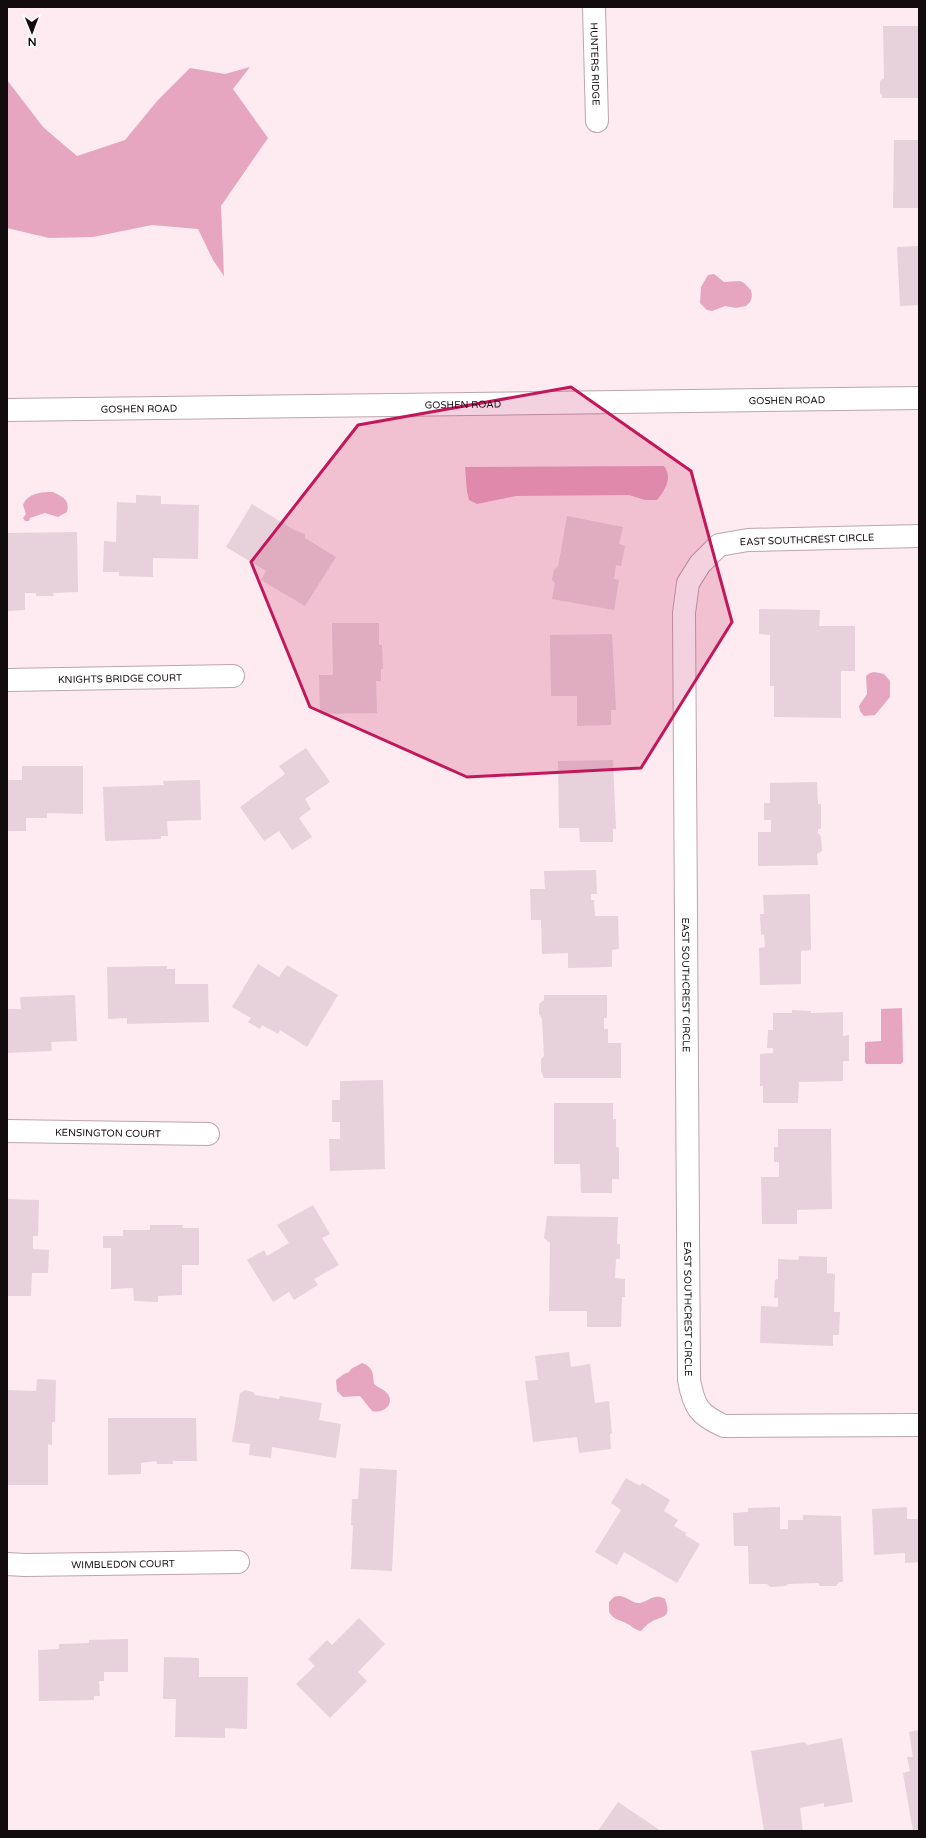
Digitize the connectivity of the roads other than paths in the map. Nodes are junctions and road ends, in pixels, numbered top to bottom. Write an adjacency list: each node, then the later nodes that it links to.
1 (594, 7): 2 (street, HUNTERS RIDGE)
2 (597, 121)
3 (919, 398): 4 (street, GOSHEN ROAD)
4 (7, 410)
5 (919, 536): 10 (street, EAST SOUTHCREST CIRCLE)
6 (232, 676): 7 (street, KNIGHTS BRIDGE COURT)
7 (7, 680)
8 (7, 1131): 9 (street, KENSINGTON COURT)
9 (208, 1134)
10 (919, 1425)
11 (238, 1562): 12 (street, WIMBLEDON COURT)
12 (7, 1564)

